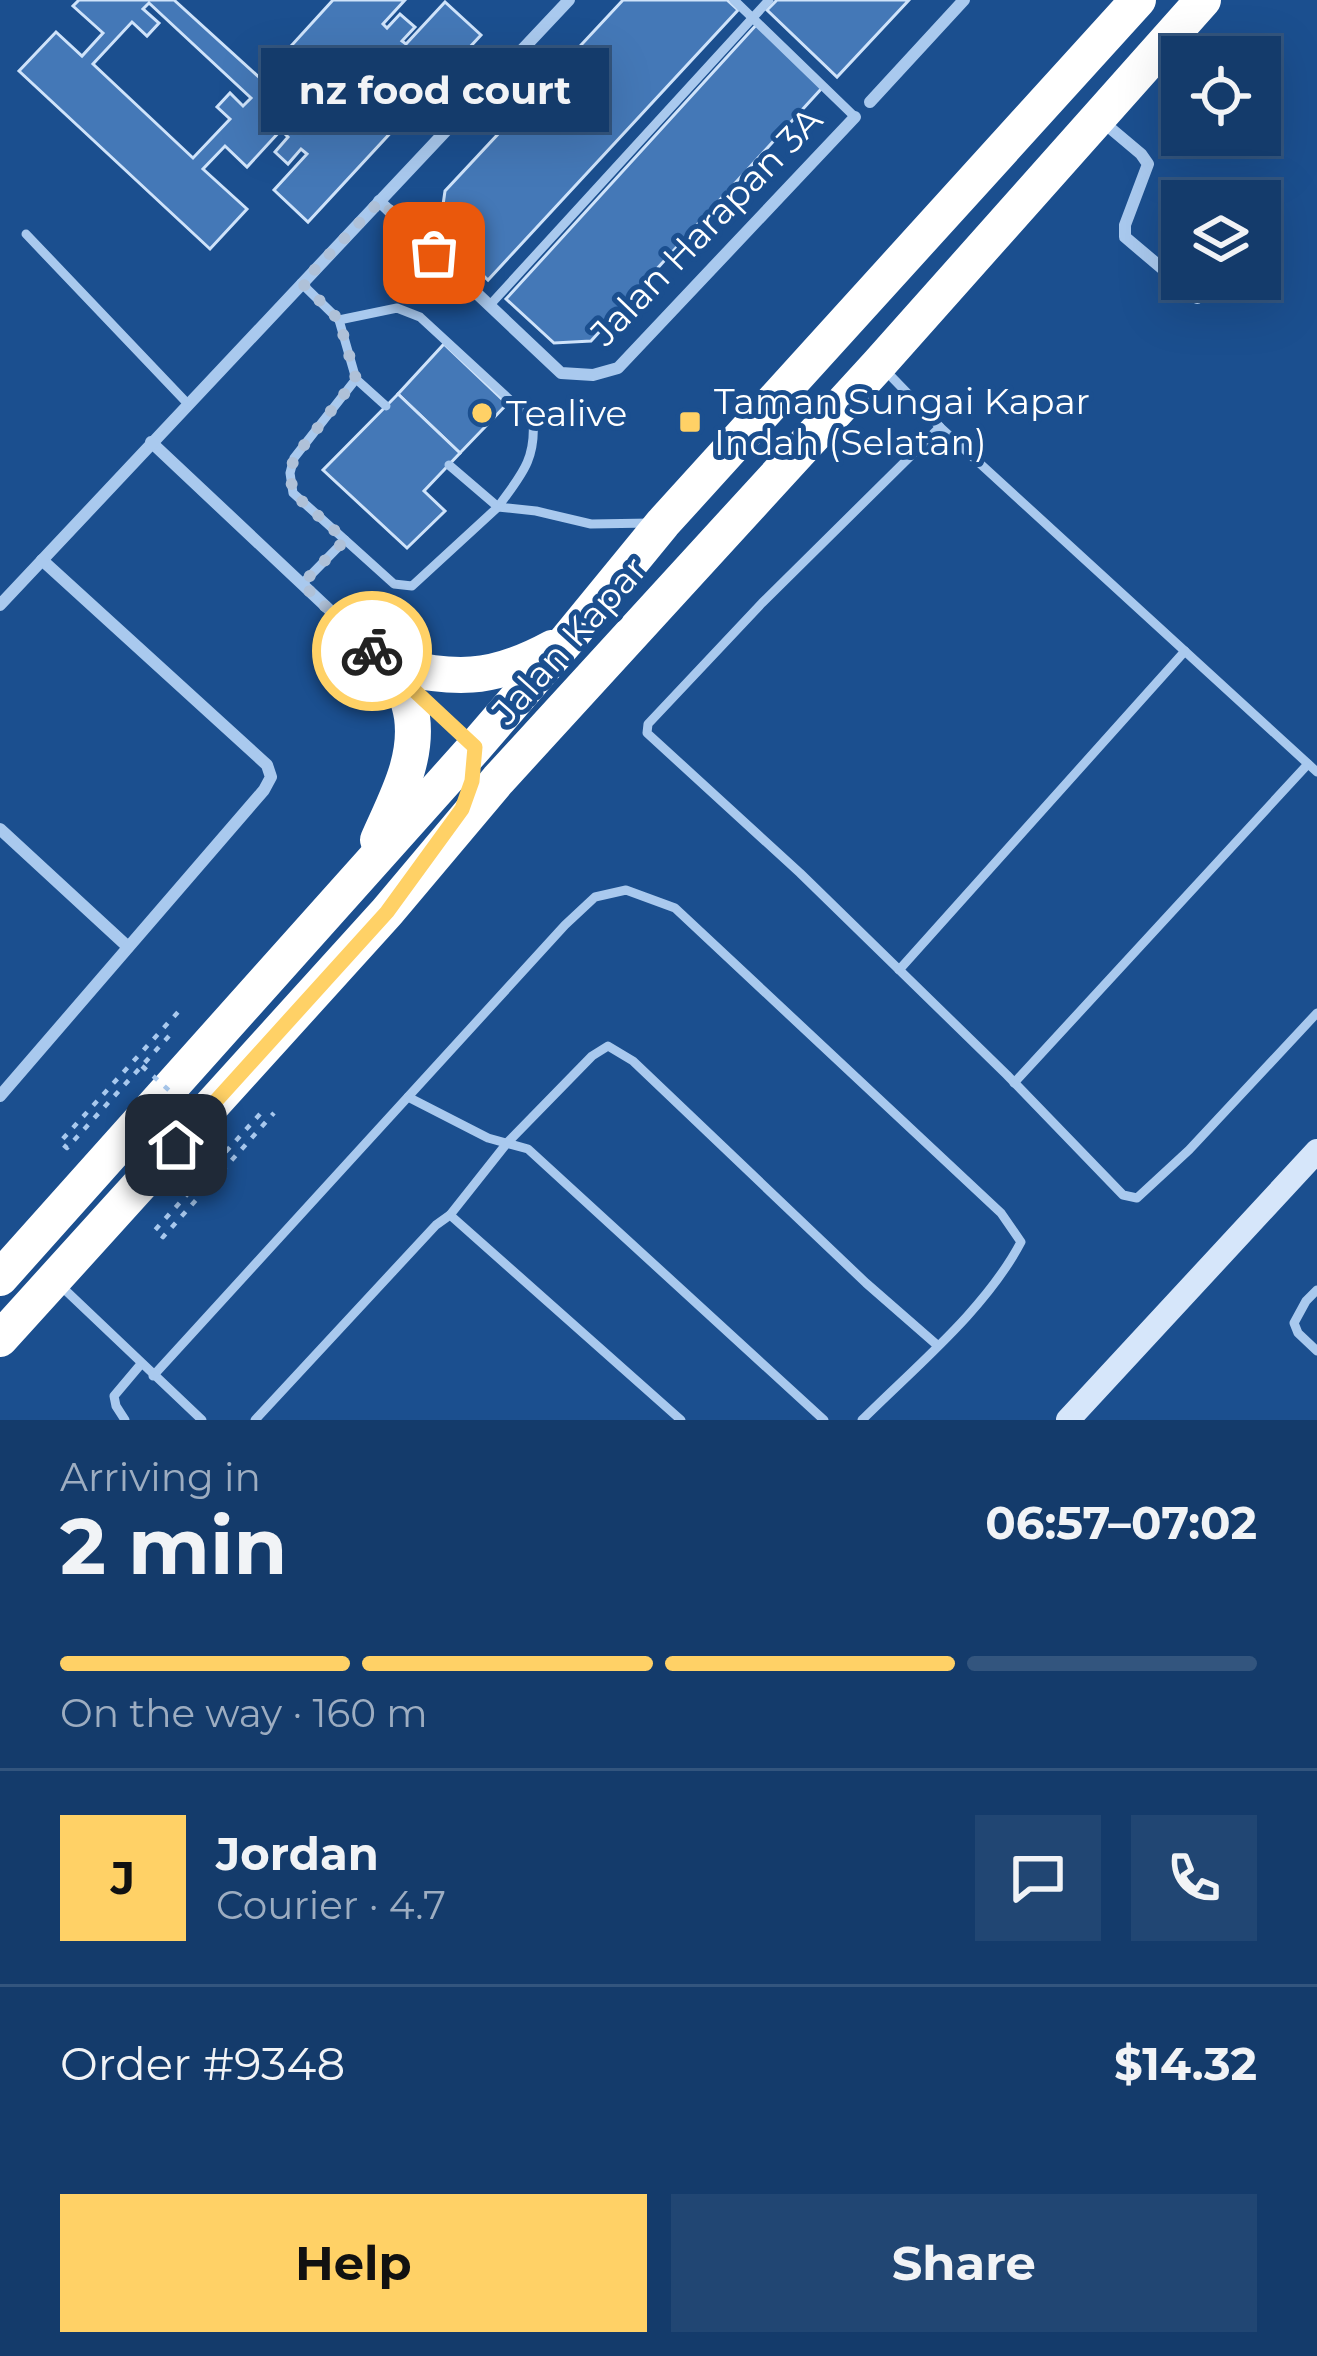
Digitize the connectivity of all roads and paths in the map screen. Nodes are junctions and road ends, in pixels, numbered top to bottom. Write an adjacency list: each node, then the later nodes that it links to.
1 (569, 0): 11 (street)
2 (734, 0): 7 (lane)
3 (769, 0): 7 (lane)
4 (964, 0): 8 (street, Jalan Harapan 3A)
5 (1138, 0): 25 (highway, Jalan Kapar)
6 (1203, 0): 10 (highway, Jalan Kapar)
7 (753, 18): 9 (lane); 15 (lane)
8 (869, 101)
9 (855, 118): 15 (street, Jalan Harapan 3A)
10 (1098, 118): 13 (street); 17 (highway, Jalan Kapar)
11 (380, 201): 14 (street); 15 (street, Jalan Harapan 3A)
12 (26, 234): 19 (lane)
13 (1161, 267)
14 (302, 283): 16 (lane); 19 (street)
15 (489, 306)
16 (339, 320): 18 (lane); 24 (lane)
17 (879, 364): 21 (lane); 28 (highway, Jalan Kapar)
18 (356, 379): 20 (lane); 26 (lane)
19 (188, 403): 22 (street)
20 (386, 406)
21 (940, 427): 33 (lane); 42 (lane)
22 (151, 442): 27 (street); 29 (street)
23 (449, 465): 24 (lane)
24 (498, 507): 25 (lane); 26 (lane)
25 (663, 523): 32 (highway, Jalan Kapar)
26 (345, 540): 29 (lane)
27 (41, 560): 30 (street); 41 (street)
28 (681, 580): 31 (street); 40 (highway, Jalan Kapar)
29 (302, 584): 34 (street)
30 (0, 605)
31 (634, 609)
32 (568, 639): 34 (highway); 35 (highway, Jalan Kapar)
33 (1185, 651): 36 (lane); 42 (lane)
34 (395, 672): 35 (street); 39 (highway)
35 (483, 752): 39 (highway, Jalan Kapar)
36 (1312, 768): 47 (lane)
37 (467, 795): 40 (street)
38 (0, 830): 41 (street)
39 (364, 871): 56 (highway, Jalan Kapar)
40 (387, 912): 57 (highway, Jalan Kapar)
41 (128, 947): 48 (street)
42 (899, 970): 47 (lane)
43 (179, 1012): 46 (path)
44 (1317, 1013): 47 (lane)
45 (169, 1036): 46 (path)
46 (142, 1066): 53 (path, bridge)
47 (1014, 1083)
48 (0, 1096)
49 (408, 1097): 52 (lane); 60 (lane); 63 (lane)
50 (274, 1113): 53 (path)
51 (260, 1114): 53 (path)
52 (507, 1143): 55 (lane); 60 (lane); 68 (lane)
53 (231, 1146)
54 (1317, 1151): 70 (street)
55 (450, 1215): 66 (lane); 67 (lane)
56 (0, 1278)
57 (55, 1279): 59 (highway, Jalan Kapar); 62 (lane)
58 (1317, 1290): 61 (lane)
59 (0, 1339)
60 (937, 1345): 69 (lane)
61 (1317, 1352)
62 (141, 1364): 63 (lane); 64 (lane)
63 (153, 1376): 65 (lane)
64 (125, 1420)
65 (202, 1420)
66 (255, 1420)
67 (681, 1420)
68 (824, 1420)
69 (862, 1420)
70 (1068, 1420)

